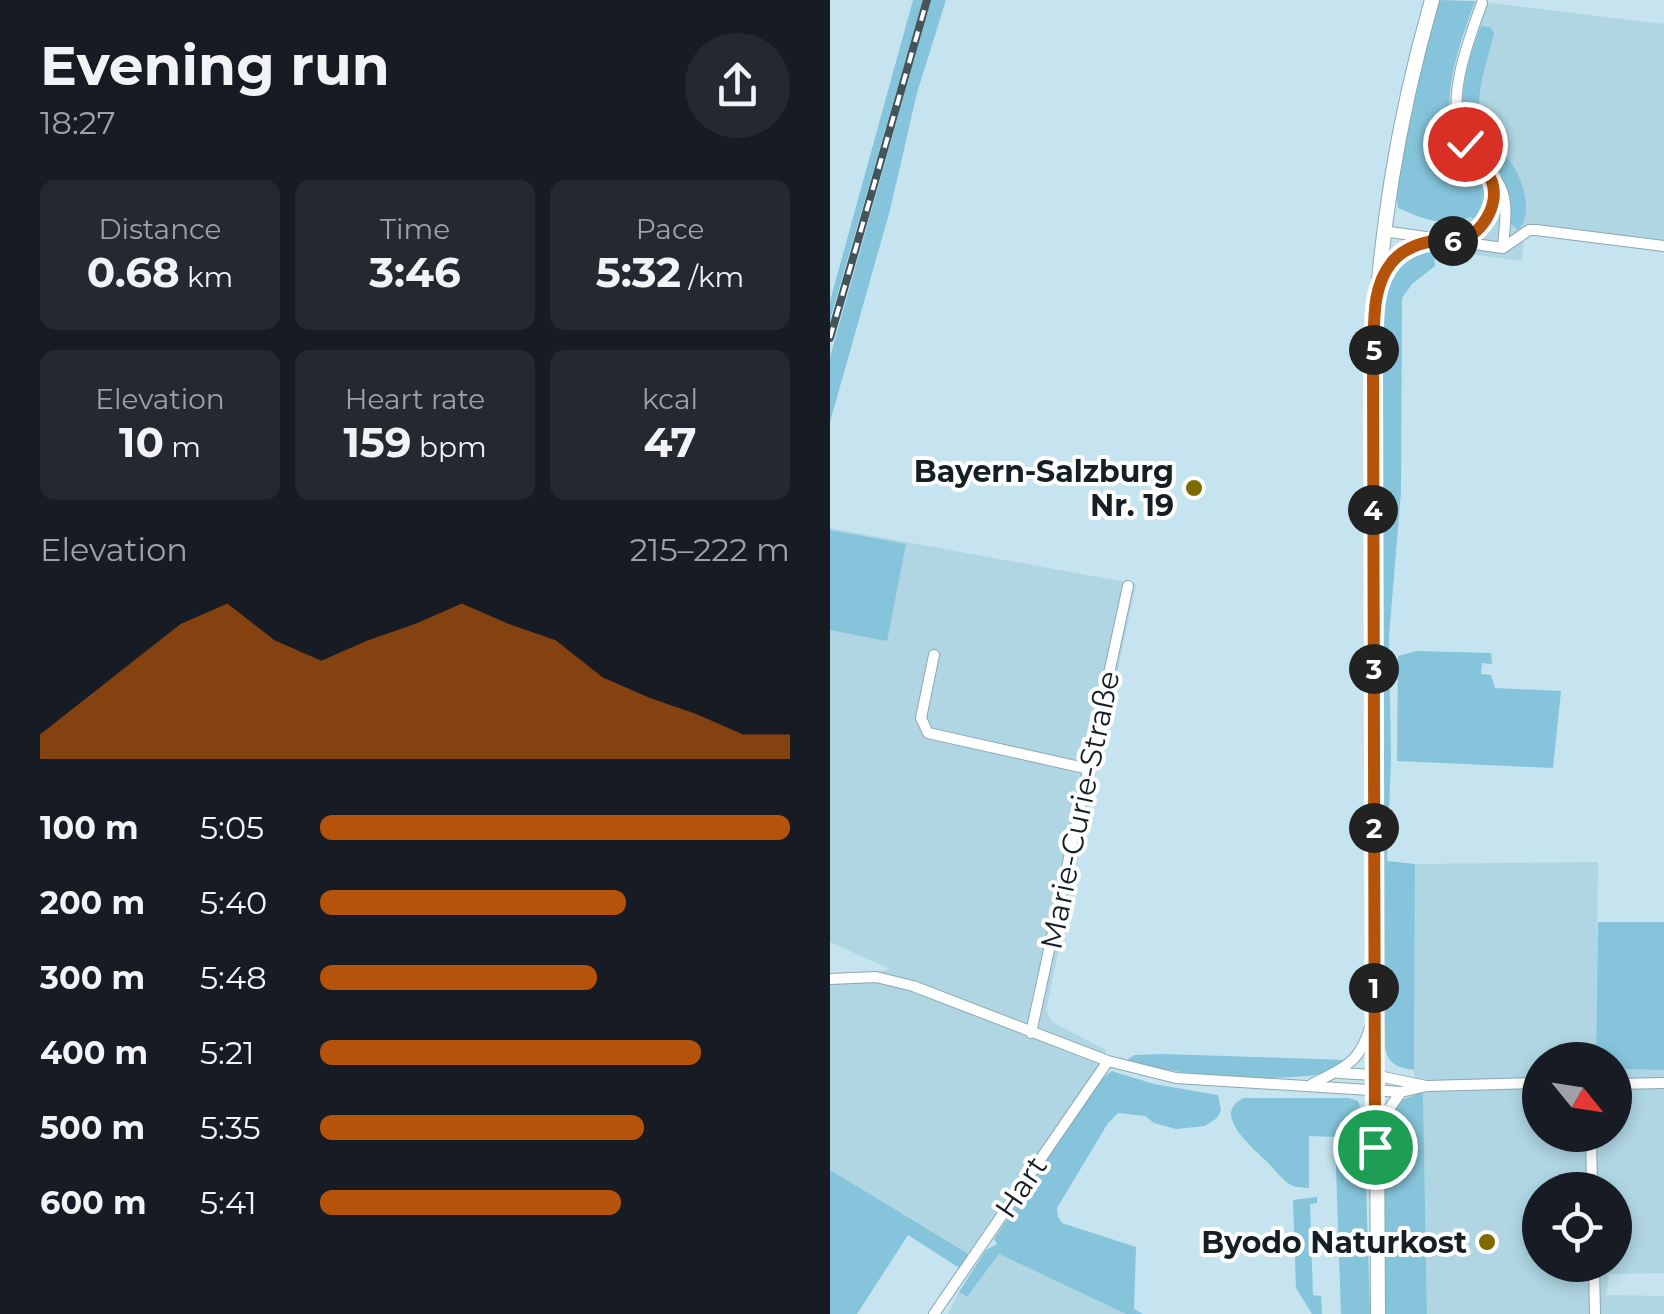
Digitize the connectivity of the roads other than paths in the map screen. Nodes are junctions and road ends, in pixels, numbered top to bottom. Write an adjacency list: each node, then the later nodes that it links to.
1 (1432, 0): 4 (main road)
2 (1482, 3): 3 (street)
3 (1487, 173): 6 (street); 8 (street)
4 (1383, 232): 5 (street); 9 (main road)
5 (1439, 240): 6 (street); 9 (street)
6 (1457, 241): 8 (street)
7 (1664, 246): 8 (street)
8 (1503, 248)
9 (1377, 287): 14 (main road)
10 (1128, 586): 12 (street, Marie-Curie-Straße)
11 (934, 655): 12 (street)
12 (1089, 769): 15 (street, Marie-Curie-Straße)
13 (830, 979): 15 (street)
14 (1374, 1009): 17 (street); 18 (main road)
15 (1031, 1033): 16 (street)
16 (1108, 1061): 22 (street); 28 (street, Hart)
17 (1334, 1073): 18 (street); 22 (street)
18 (1374, 1074): 23 (street); 24 (main road)
19 (1664, 1083): 21 (street)
20 (1522, 1084): 23 (street)
21 (1632, 1084)
22 (1310, 1085): 24 (street)
23 (1427, 1086): 25 (street)
24 (1375, 1092): 25 (street); 26 (main road)
25 (1401, 1092): 26 (street)
26 (1375, 1147): 29 (main road)
27 (1594, 1282): 30 (street)
28 (934, 1314)
29 (1378, 1314)
30 (1594, 1314)

